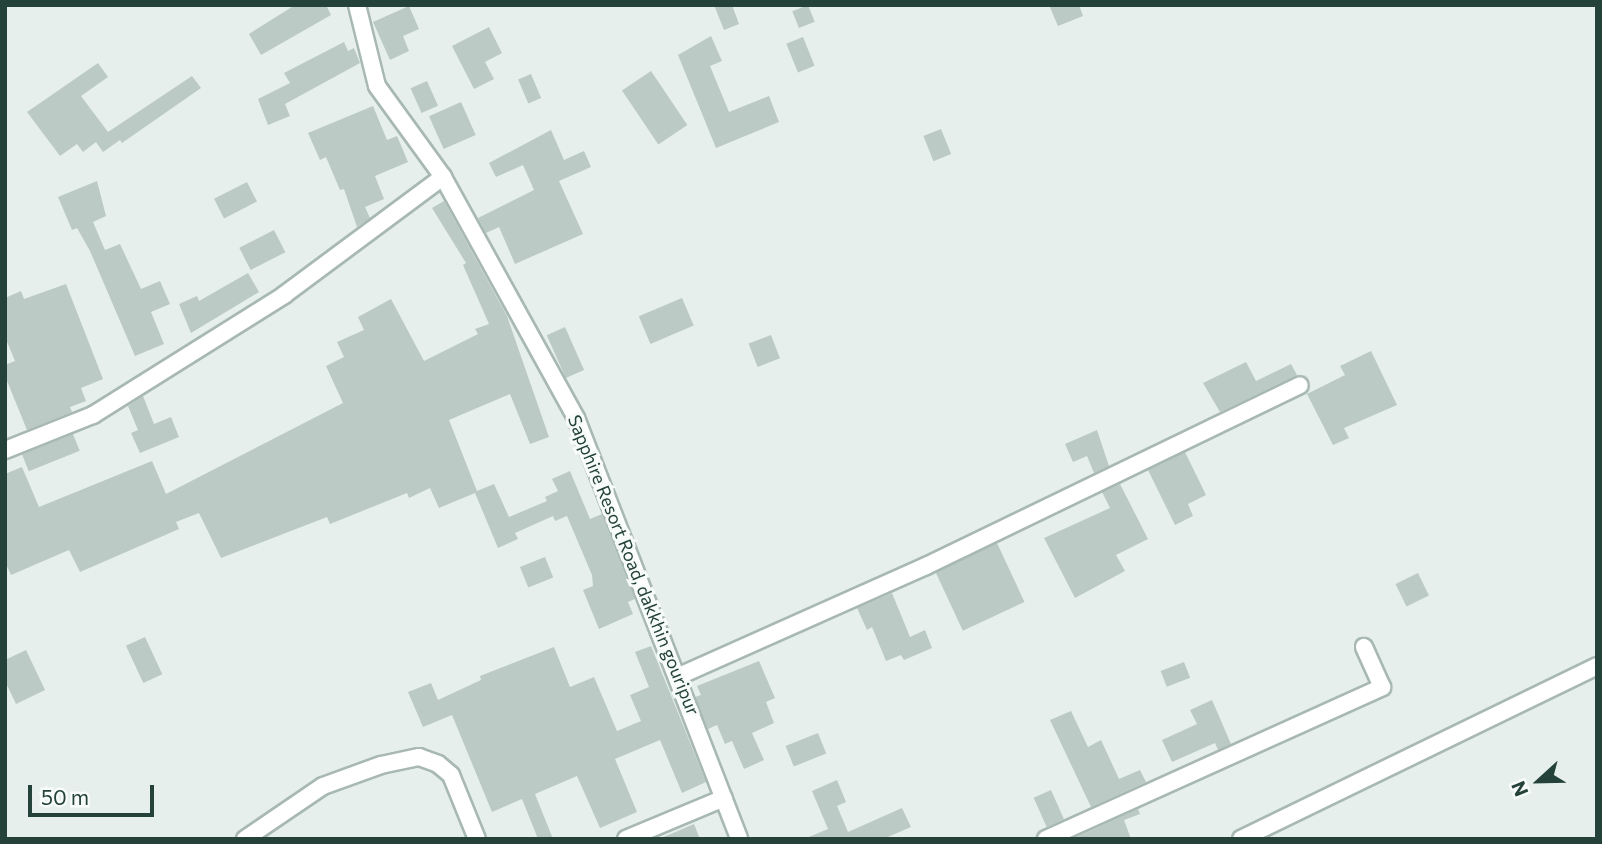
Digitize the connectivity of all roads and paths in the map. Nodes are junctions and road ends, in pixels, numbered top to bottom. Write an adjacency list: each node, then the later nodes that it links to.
1 (357, 5): 2 (street, Sapphire Resort Road, dakkhin gouripur)
2 (443, 177): 4 (street); 7 (street, Sapphire Resort Road, dakkhin gouripur)
3 (1300, 385): 7 (street)
4 (5, 450)
5 (1364, 647): 13 (street)
6 (1597, 666): 14 (street)
7 (679, 676): 8 (street, Sapphire Resort Road, dakkhin gouripur)
8 (724, 798): 11 (street); 12 (street, Sapphire Resort Road, dakkhin gouripur)
9 (245, 839): 10 (street)
10 (477, 839)
11 (626, 839)
12 (739, 839)
13 (1046, 839)
14 (1241, 839)

